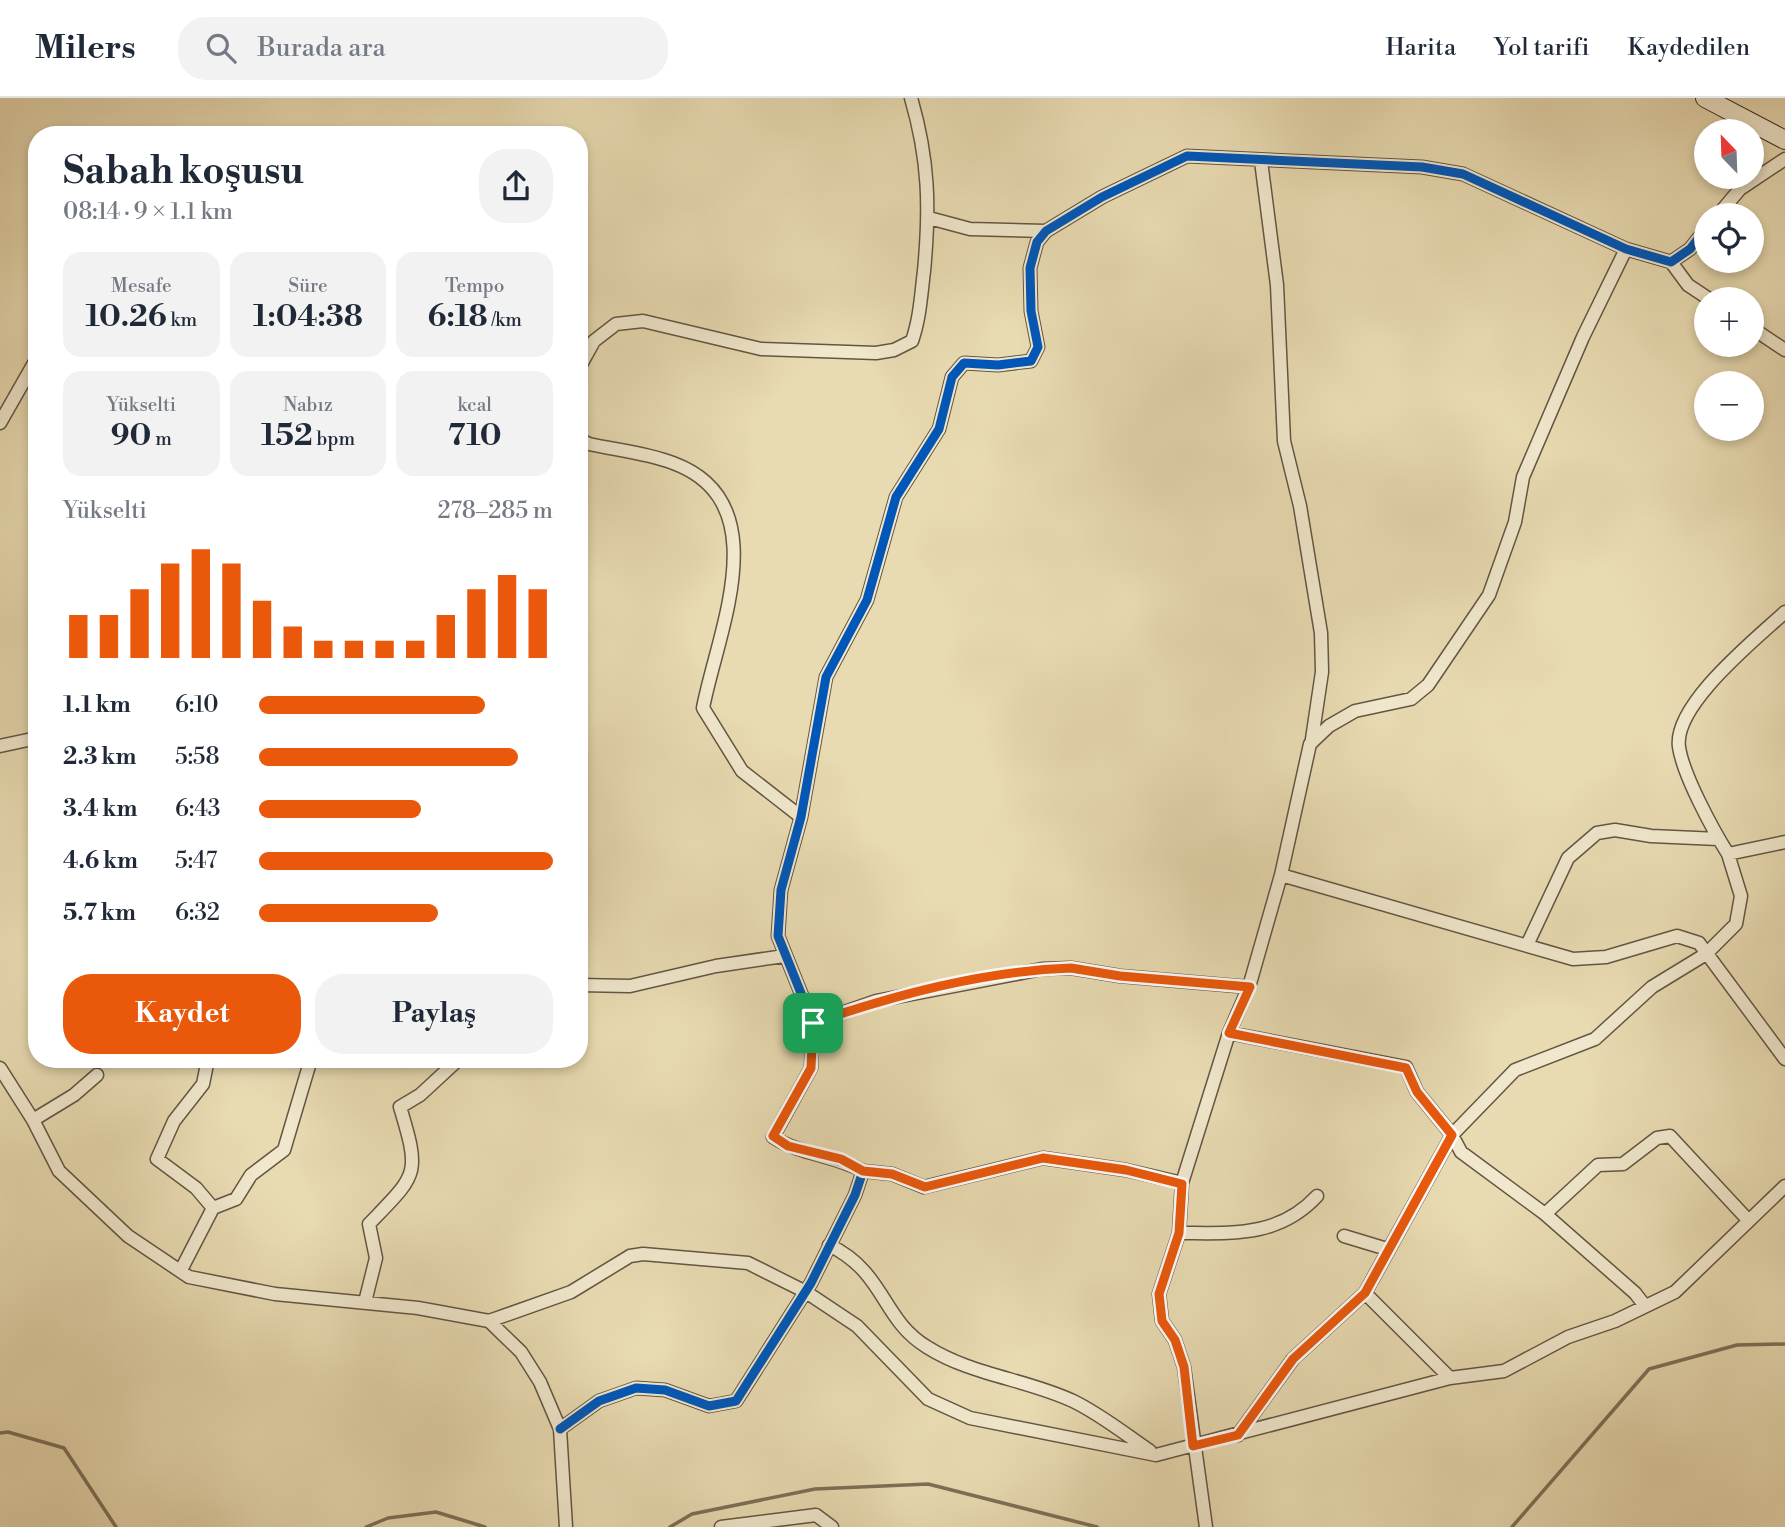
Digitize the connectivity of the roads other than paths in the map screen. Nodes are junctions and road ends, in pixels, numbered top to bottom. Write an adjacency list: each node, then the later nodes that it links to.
1 (911, 98): 7 (street)
2 (1704, 98): 3 (street)
3 (1785, 140)
4 (1785, 159): 6 (street)
5 (1261, 161): 8 (street); 10 (street); 20 (street)
6 (1729, 203)
7 (929, 218): 8 (street); 15 (street)
8 (1046, 230): 23 (street)
9 (1694, 244): 11 (street)
10 (1626, 249): 11 (street); 20 (street)
11 (1671, 262): 12 (street)
12 (1694, 289)
13 (1764, 336): 14 (street)
14 (1785, 350)
15 (588, 352)
16 (28, 374): 17 (street)
17 (0, 422)
18 (588, 444): 23 (street)
19 (1785, 612): 24 (street)
20 (1312, 739): 27 (street)
21 (28, 740): 22 (street)
22 (0, 746)
23 (801, 817): 30 (street)
24 (1718, 839): 26 (street); 28 (street)
25 (1785, 842): 26 (street)
26 (1728, 854): 29 (street)
27 (1281, 874): 28 (street); 32 (street)
28 (1528, 943): 29 (street)
29 (1706, 954): 35 (street); 42 (street)
30 (784, 956): 31 (street); 33 (street)
31 (588, 985)
32 (1250, 987): 33 (street); 34 (street)
33 (813, 1023): 43 (street)
34 (1229, 1033): 42 (street); 44 (street)
35 (1785, 1059)
36 (0, 1068): 41 (street)
37 (206, 1068): 47 (street)
38 (308, 1068): 47 (street)
39 (449, 1068): 57 (street)
40 (97, 1075): 41 (street)
41 (33, 1121): 54 (street)
42 (1452, 1135): 48 (street); 53 (street)
43 (863, 1171): 44 (street); 52 (street)
44 (1182, 1184): 50 (street)
45 (1785, 1186): 49 (street)
46 (1317, 1196): 50 (street)
47 (214, 1208): 54 (street)
48 (1545, 1214): 49 (street); 58 (street)
49 (1748, 1220): 58 (street)
50 (1179, 1233): 63 (street)
51 (1344, 1236): 53 (street)
52 (829, 1245): 55 (street); 64 (street)
53 (1387, 1249): 56 (street)
54 (181, 1270): 57 (street)
55 (806, 1292): 59 (street); 61 (street); 64 (street)
56 (1365, 1293): 60 (street); 62 (street)
57 (365, 1303): 59 (street)
58 (1645, 1306): 60 (street)
59 (489, 1321): 61 (street)
60 (1450, 1378): 62 (street)
61 (560, 1429): 65 (street)
62 (1238, 1435): 63 (street)
63 (1193, 1446): 64 (street); 68 (street)
64 (1156, 1455)
65 (566, 1527)
66 (722, 1527): 67 (street)
67 (832, 1527)
68 (1206, 1527)

